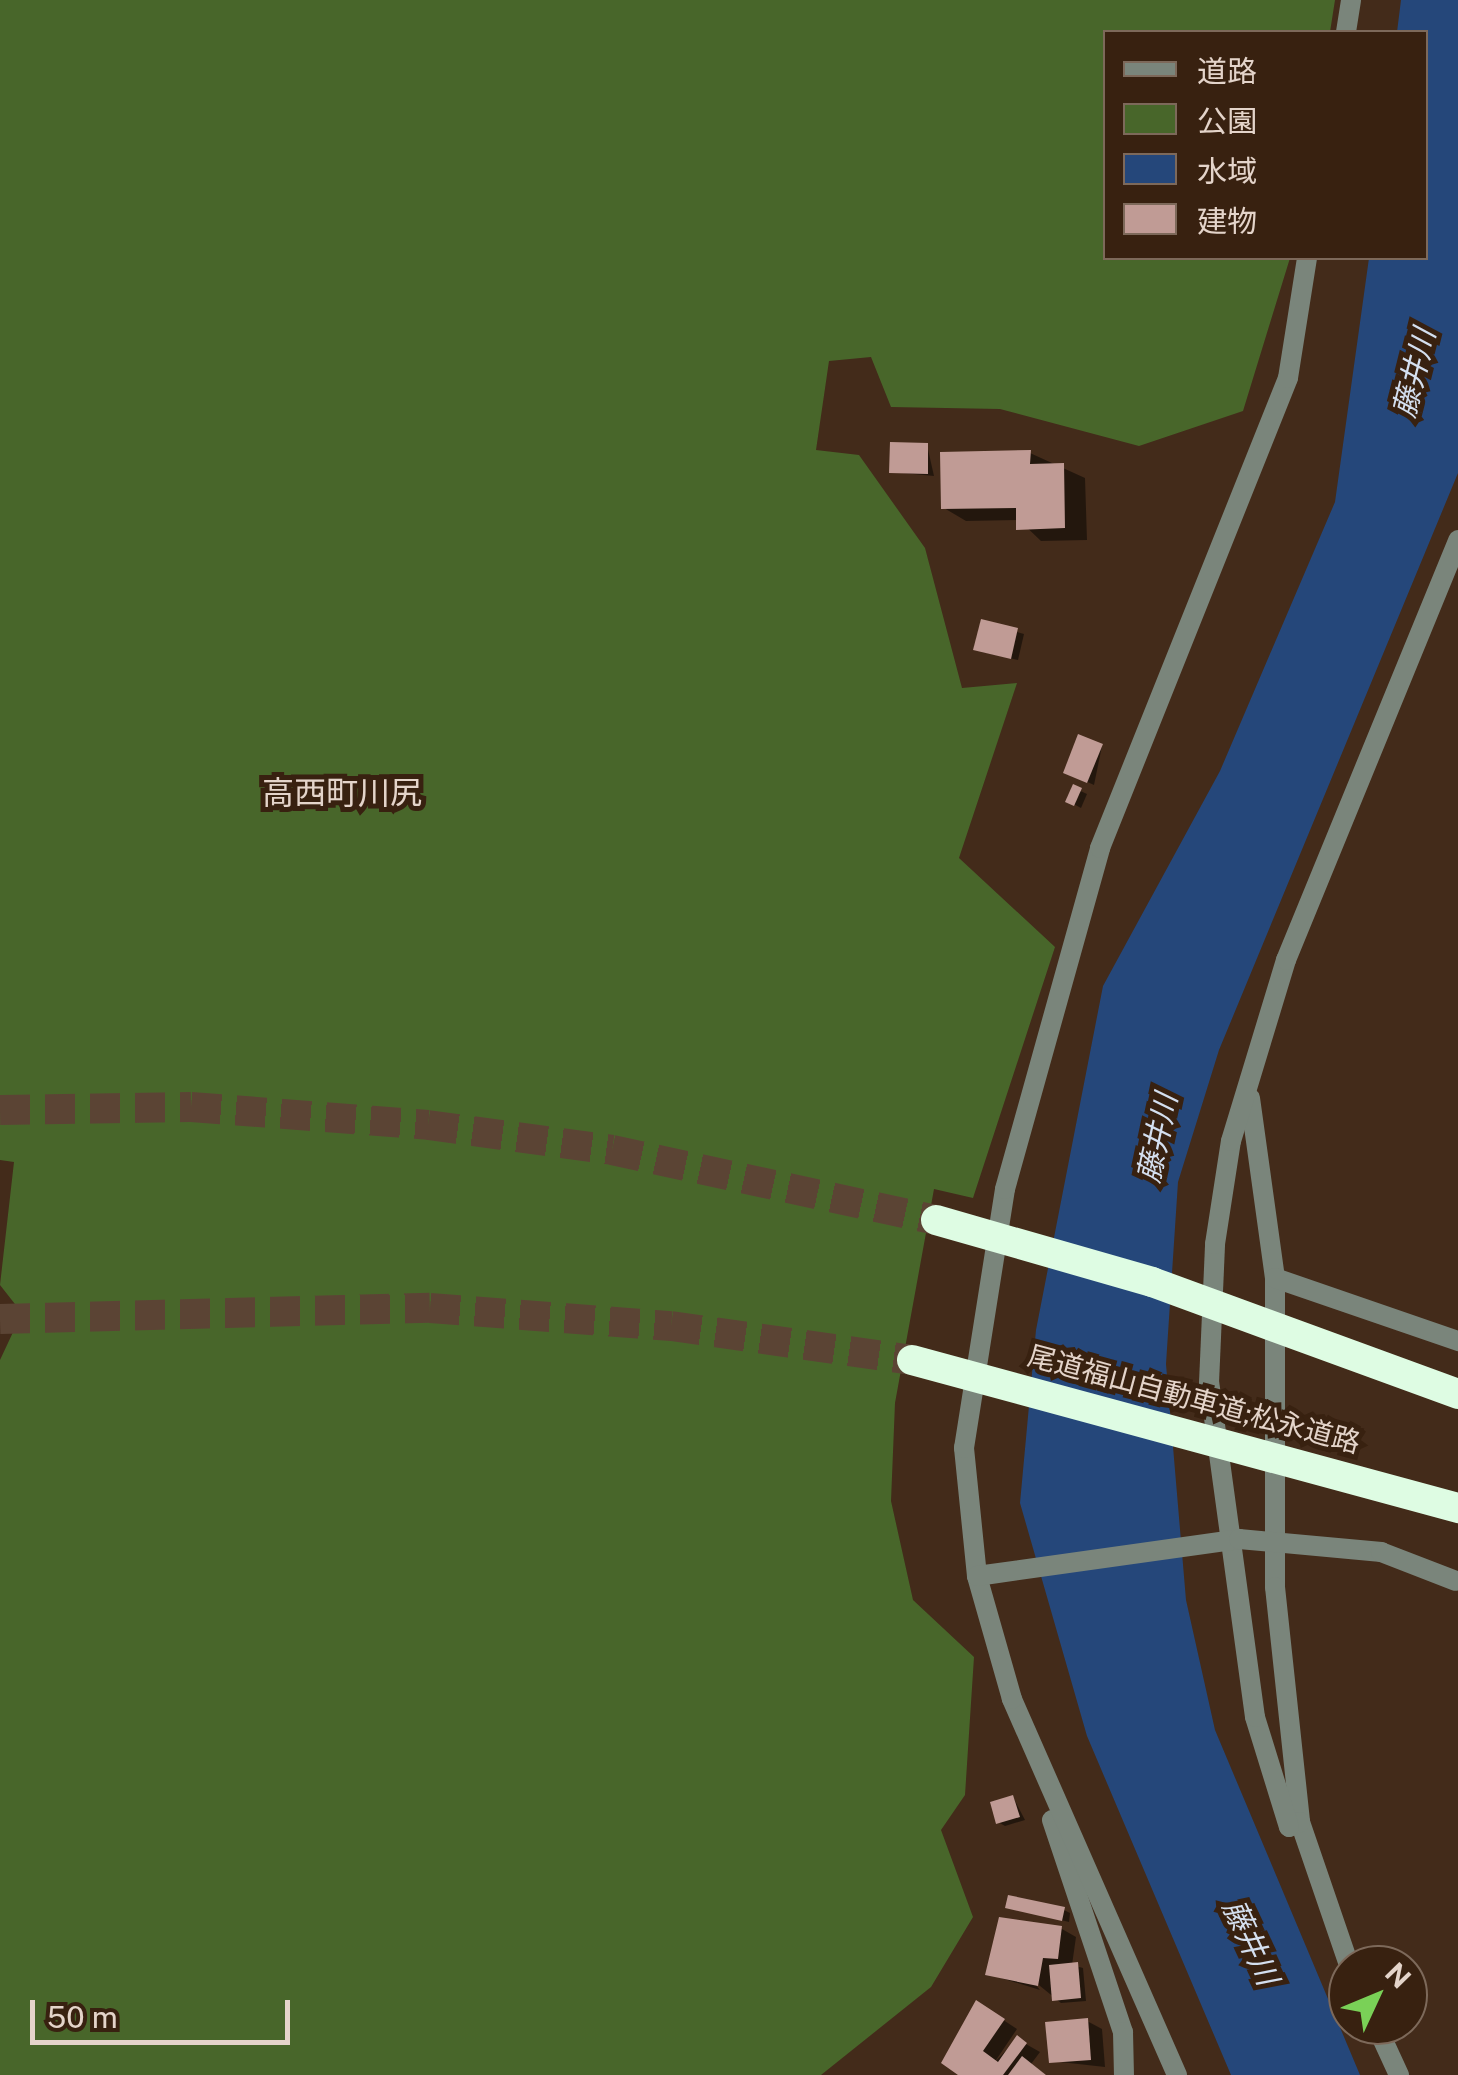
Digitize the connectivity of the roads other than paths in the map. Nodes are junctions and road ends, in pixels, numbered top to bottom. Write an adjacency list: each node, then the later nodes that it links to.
1 (1351, 0): 2 (street)
2 (1346, 30)
3 (1308, 260): 14 (street)
4 (1458, 540): 5 (street)
5 (1249, 1096): 7 (street); 17 (street)
6 (936, 1220): 10 (highway, bridge)
7 (1275, 1278): 8 (street); 17 (street)
8 (1458, 1341)
9 (912, 1360): 11 (highway, 尾道福山自動車道;松永道路, bridge)
10 (1458, 1394)
11 (1078, 1399): 12 (highway, 尾道福山自動車道;松永道路, bridge); 13 (highway, bridge)
12 (1458, 1508)
13 (1458, 1527)
14 (977, 1576): 15 (street, bridge); 16 (street)
15 (1456, 1581)
16 (1012, 1699): 20 (street); 21 (street)
17 (1300, 1822): 18 (street)
18 (1342, 1945)
19 (1385, 2045): 22 (street)
20 (1124, 2075)
21 (1177, 2075)
22 (1399, 2075)

